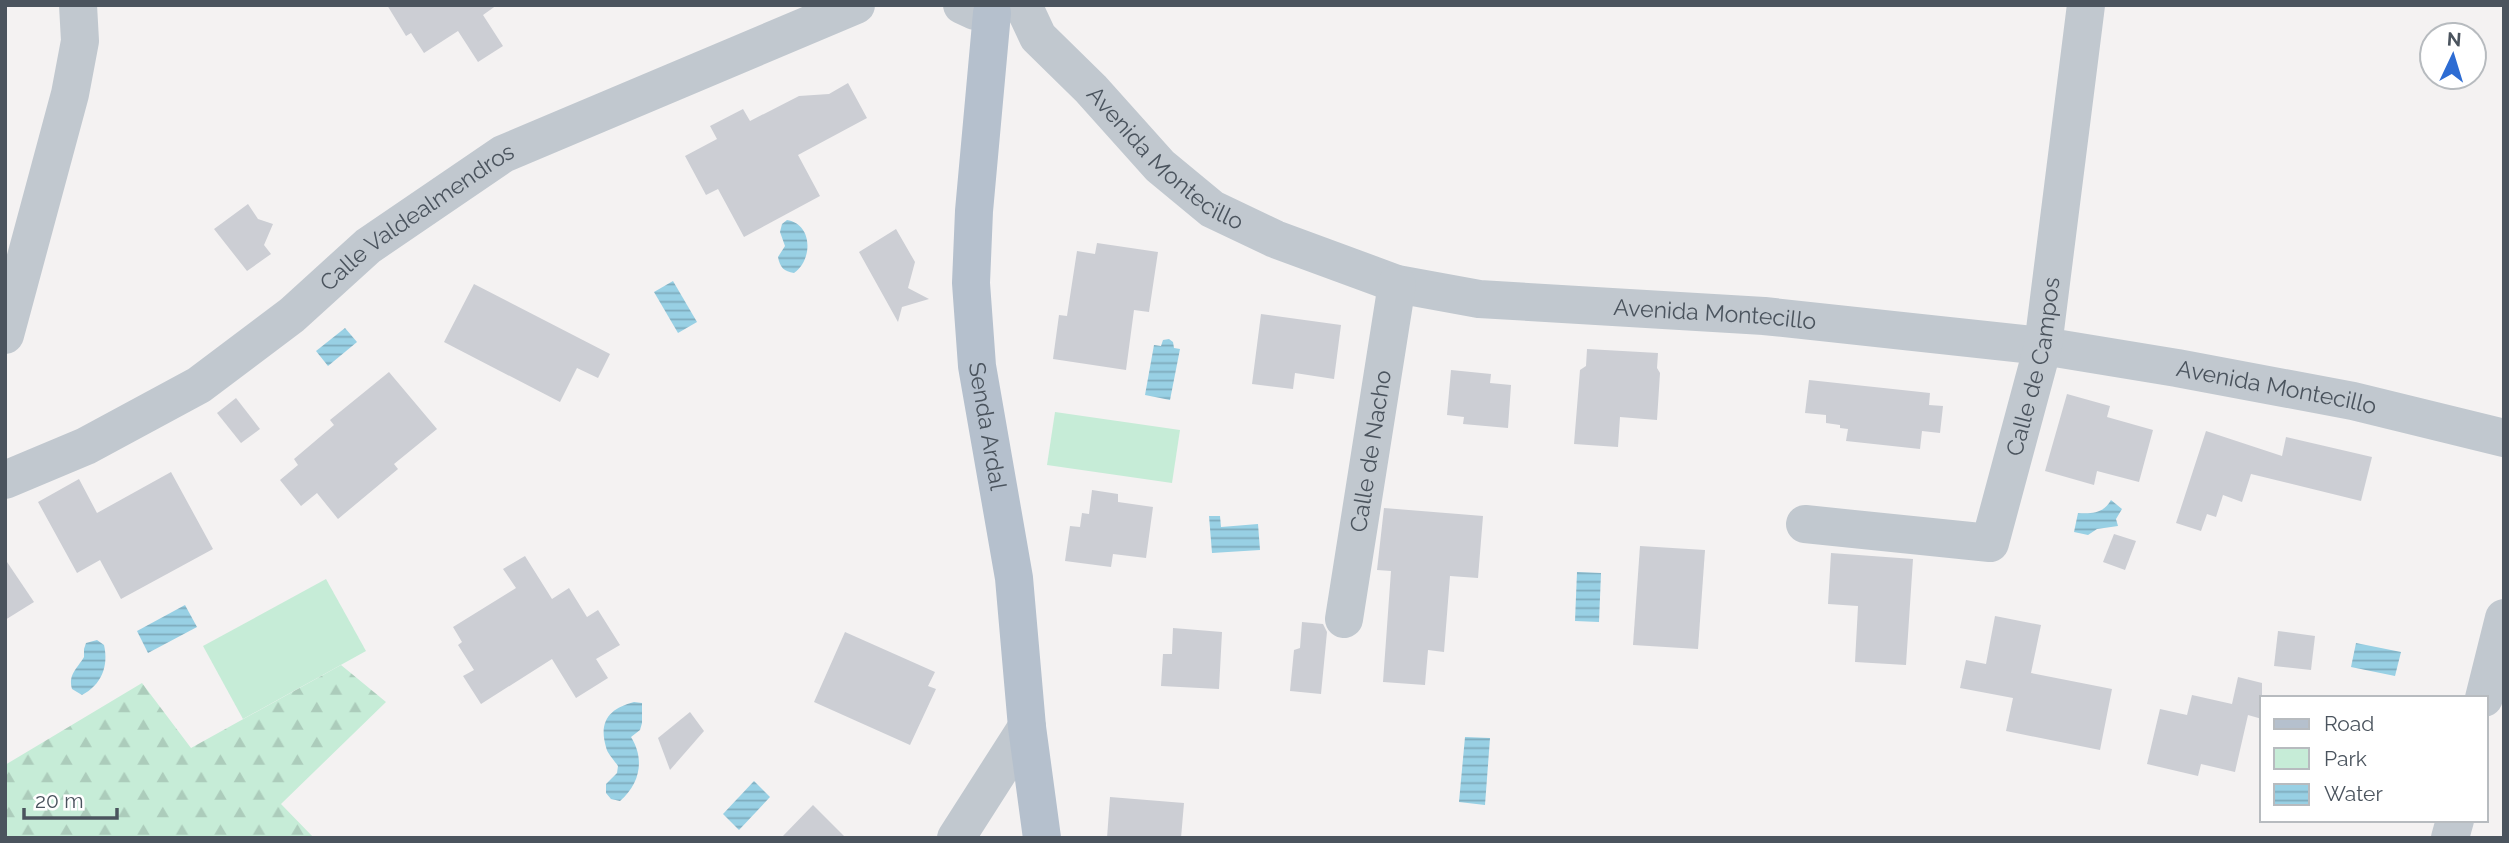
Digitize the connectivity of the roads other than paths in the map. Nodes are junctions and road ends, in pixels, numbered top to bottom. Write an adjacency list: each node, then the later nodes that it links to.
1 (78, 5): 6 (street)
2 (856, 5): 9 (street, Calle Valdealmendros)
3 (2086, 5): 7 (street, Calle de Campos)
4 (995, 7): 5 (street, Avenida Montecillo); 14 (main road, Senda Ardal)
5 (1397, 284): 7 (street, Avenida Montecillo); 12 (street, Calle de Nacho)
6 (5, 335)
7 (2043, 346): 8 (street, Avenida Montecillo); 10 (street, Calle de Campos)
8 (2504, 438)
9 (5, 480)
10 (1805, 524)
11 (2504, 618): 13 (street)
12 (1344, 619)
13 (2484, 696)
14 (1027, 727): 15 (street); 16 (main road, Senda Ardal)
15 (956, 838)
16 (1042, 838)

